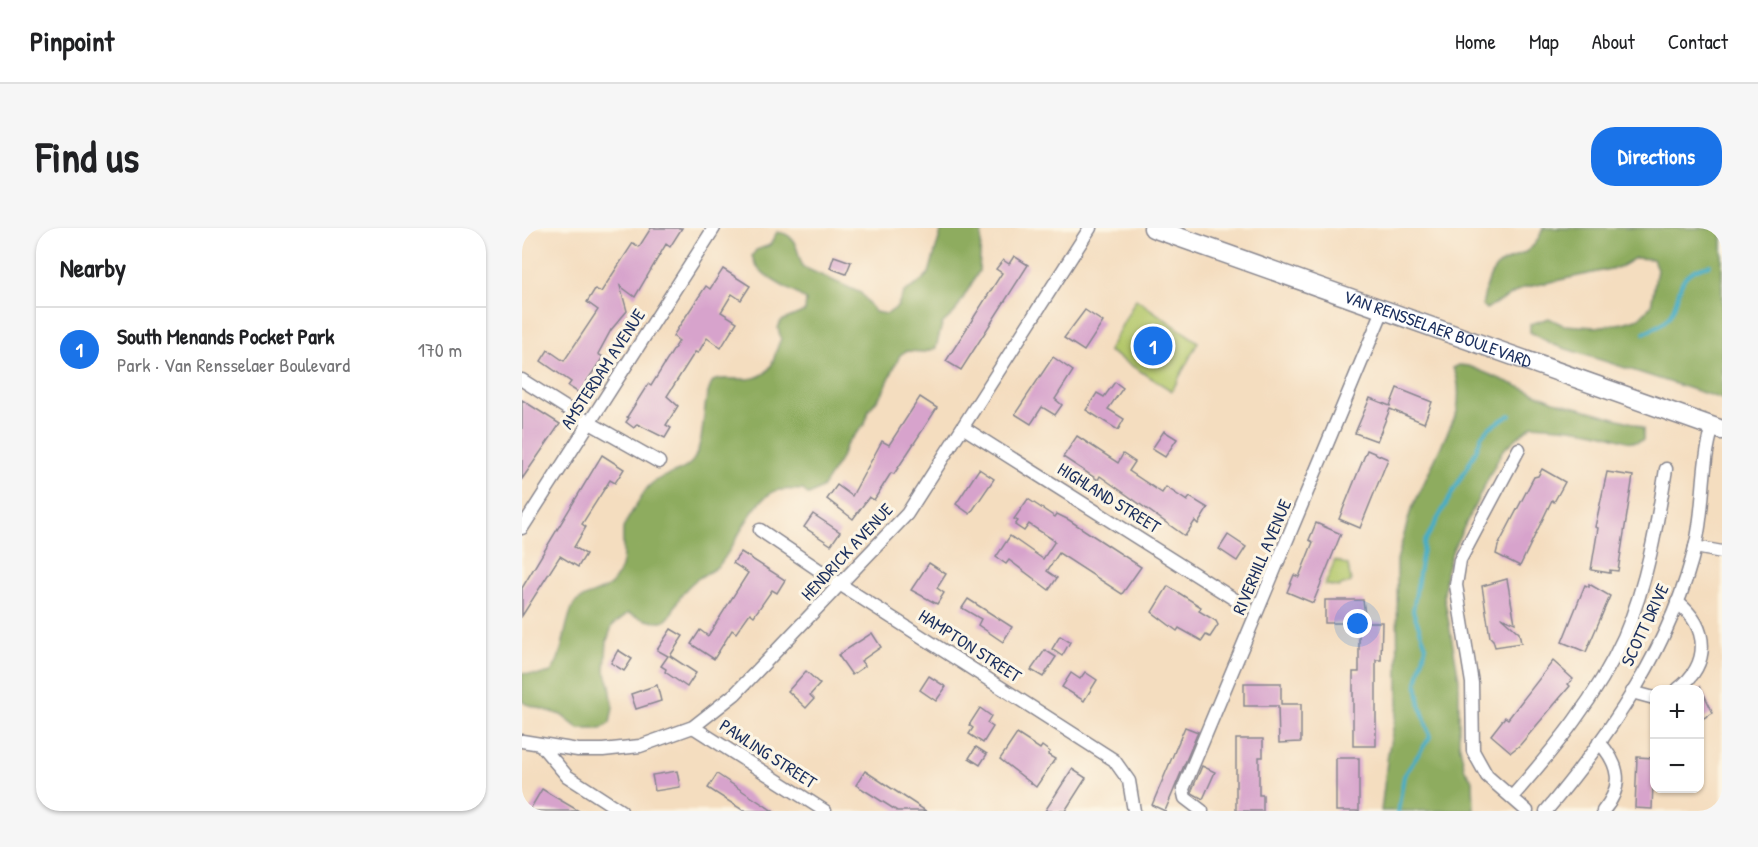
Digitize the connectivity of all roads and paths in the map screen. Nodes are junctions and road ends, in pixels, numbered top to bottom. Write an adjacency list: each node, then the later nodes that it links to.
1 (714, 228): 6 (street, AMSTERDAM AVENUE)
2 (1090, 228): 7 (street, HENDRICK AVENUE)
3 (1153, 228): 4 (main road, VAN RENSSELAER BOULEVARD)
4 (1383, 309): 8 (main road, VAN RENSSELAER BOULEVARD); 30 (street, RIVERHILL AVENUE)
5 (522, 380): 6 (street)
6 (590, 423): 10 (street); 12 (street, AMSTERDAM AVENUE)
7 (964, 428): 16 (street, HENDRICK AVENUE); 17 (street, HIGHLAND STREET)
8 (1718, 428): 14 (street, SCOTT DRIVE)
9 (1519, 449): 26 (street)
10 (659, 462)
11 (1666, 469): 26 (street)
12 (522, 528)
13 (760, 530): 16 (street, HAMPTON STREET)
14 (1695, 547): 15 (street); 18 (street, SCOTT DRIVE)
15 (1722, 552)
16 (841, 585): 22 (street, HENDRICK AVENUE); 29 (street, HAMPTON STREET)
17 (1234, 599)
18 (1677, 602): 19 (street); 20 (street, SCOTT DRIVE)
19 (1683, 685)
20 (1632, 692): 21 (street); 24 (street, SCOTT DRIVE)
21 (1650, 697)
22 (693, 726): 25 (street, HENDRICK AVENUE); 28 (street, PAWLING STREET)
23 (522, 741): 25 (street, HENDRICK AVENUE)
24 (1599, 742): 32 (street, SCOTT DRIVE); 33 (street)
25 (540, 744): 27 (street)
26 (1512, 797): 31 (street)
27 (621, 811)
28 (825, 811)
29 (1134, 811)
30 (1202, 811)
31 (1527, 811)
32 (1545, 811)
33 (1603, 811)

